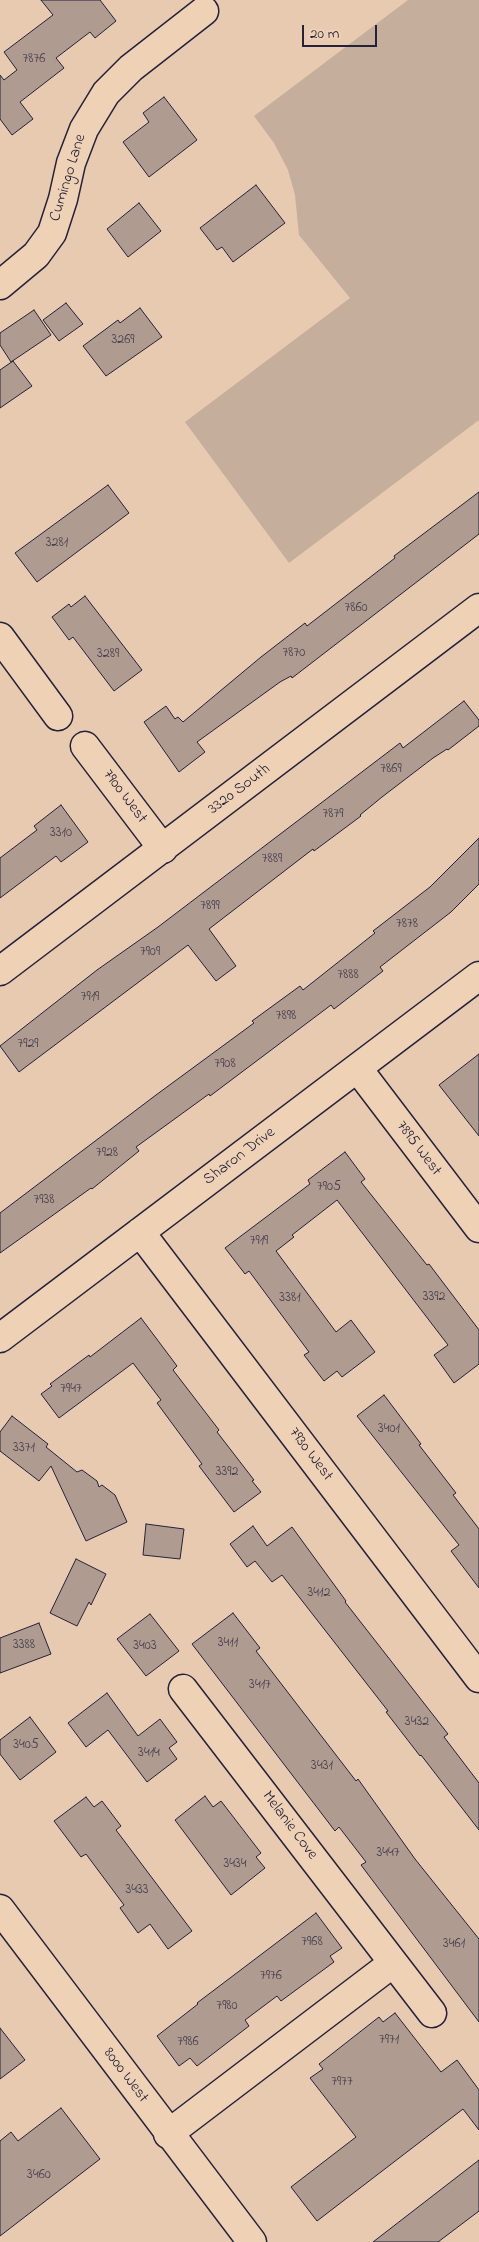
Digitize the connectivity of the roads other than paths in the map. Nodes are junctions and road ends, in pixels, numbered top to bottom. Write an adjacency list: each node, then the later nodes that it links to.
1 (204, 11): 2 (street, Cumingo Lane)
2 (0, 285)
3 (479, 608): 7 (street, 3320 South)
4 (0, 637): 5 (street)
5 (58, 716)
6 (85, 746): 7 (street, 7900 West)
7 (163, 848): 8 (street, 3320 South)
8 (0, 971)
9 (479, 976): 10 (street, Sharon Drive)
10 (358, 1069): 11 (street, 7895 West); 12 (street, Sharon Drive)
11 (479, 1228)
12 (140, 1232): 13 (street, Sharon Drive); 14 (street, 7930 West)
13 (0, 1338)
14 (479, 1678)
15 (183, 1689): 17 (street, Melanie Cove)
16 (0, 1909): 19 (street, 8000 West)
17 (393, 1963): 18 (street, Melanie Cove); 19 (street)
18 (432, 2013)
19 (168, 2134): 20 (street, 8000 West)
20 (252, 2242)

